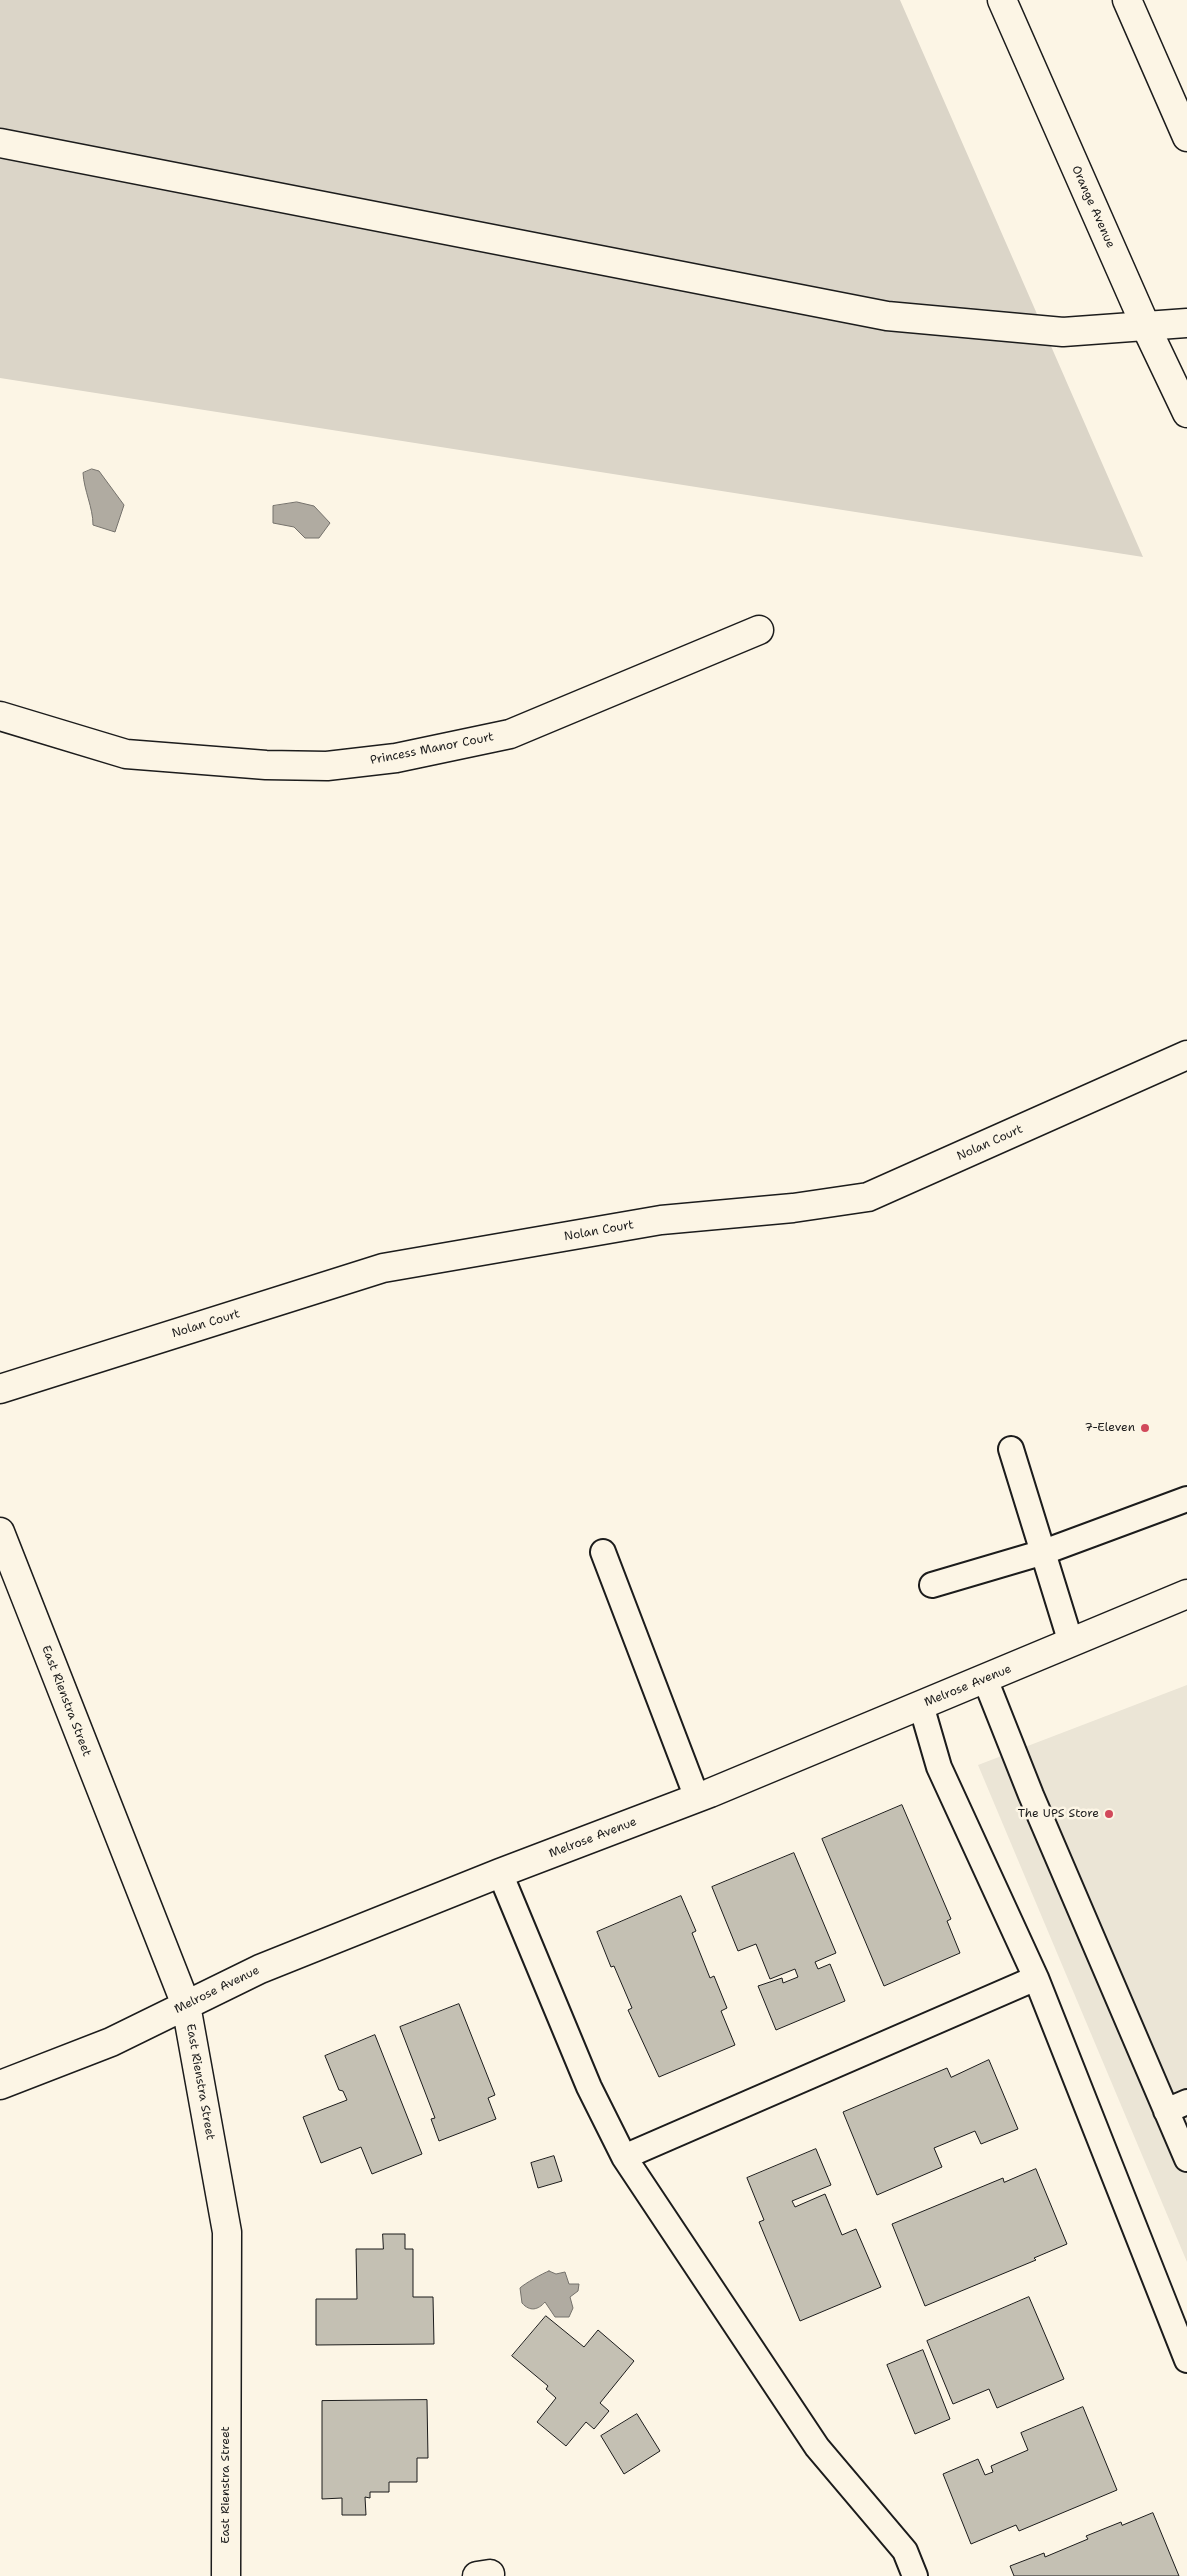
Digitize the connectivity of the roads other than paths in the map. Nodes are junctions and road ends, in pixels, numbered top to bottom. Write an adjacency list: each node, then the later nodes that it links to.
1 (1002, 0): 6 (main road, Orange Avenue)
2 (1127, 0): 3 (main road)
3 (1187, 137)
4 (0, 143): 6 (main road)
5 (1187, 324): 6 (main road)
6 (1146, 327): 7 (main road, Orange Avenue)
7 (1187, 413)
8 (759, 630): 9 (main road, Princess Manor Court)
9 (0, 716)
10 (1187, 1055): 11 (main road, Nolan Court)
11 (0, 1389)
12 (1012, 1449): 16 (lane)
13 (1187, 1499): 16 (lane)
14 (0, 1532): 25 (main road, East Rienstra Street)
15 (604, 1552): 22 (lane)
16 (1044, 1552): 17 (lane); 19 (lane)
17 (932, 1585)
18 (1187, 1594): 19 (main road, Melrose Avenue)
19 (1071, 1643): 20 (main road, Melrose Avenue)
20 (986, 1679): 21 (main road, Melrose Avenue); 27 (lane)
21 (921, 1705): 22 (main road, Melrose Avenue); 24 (lane)
22 (697, 1798): 23 (main road, Melrose Avenue)
23 (500, 1873): 25 (main road, Melrose Avenue); 28 (lane)
24 (1036, 1978): 28 (lane); 30 (lane)
25 (186, 2005): 26 (main road, Melrose Avenue); 31 (main road, East Rienstra Street)
26 (0, 2085)
27 (1177, 2106): 29 (lane)
28 (624, 2158): 32 (lane)
29 (1187, 2159)
30 (1187, 2360)
31 (226, 2576)
32 (915, 2576)

